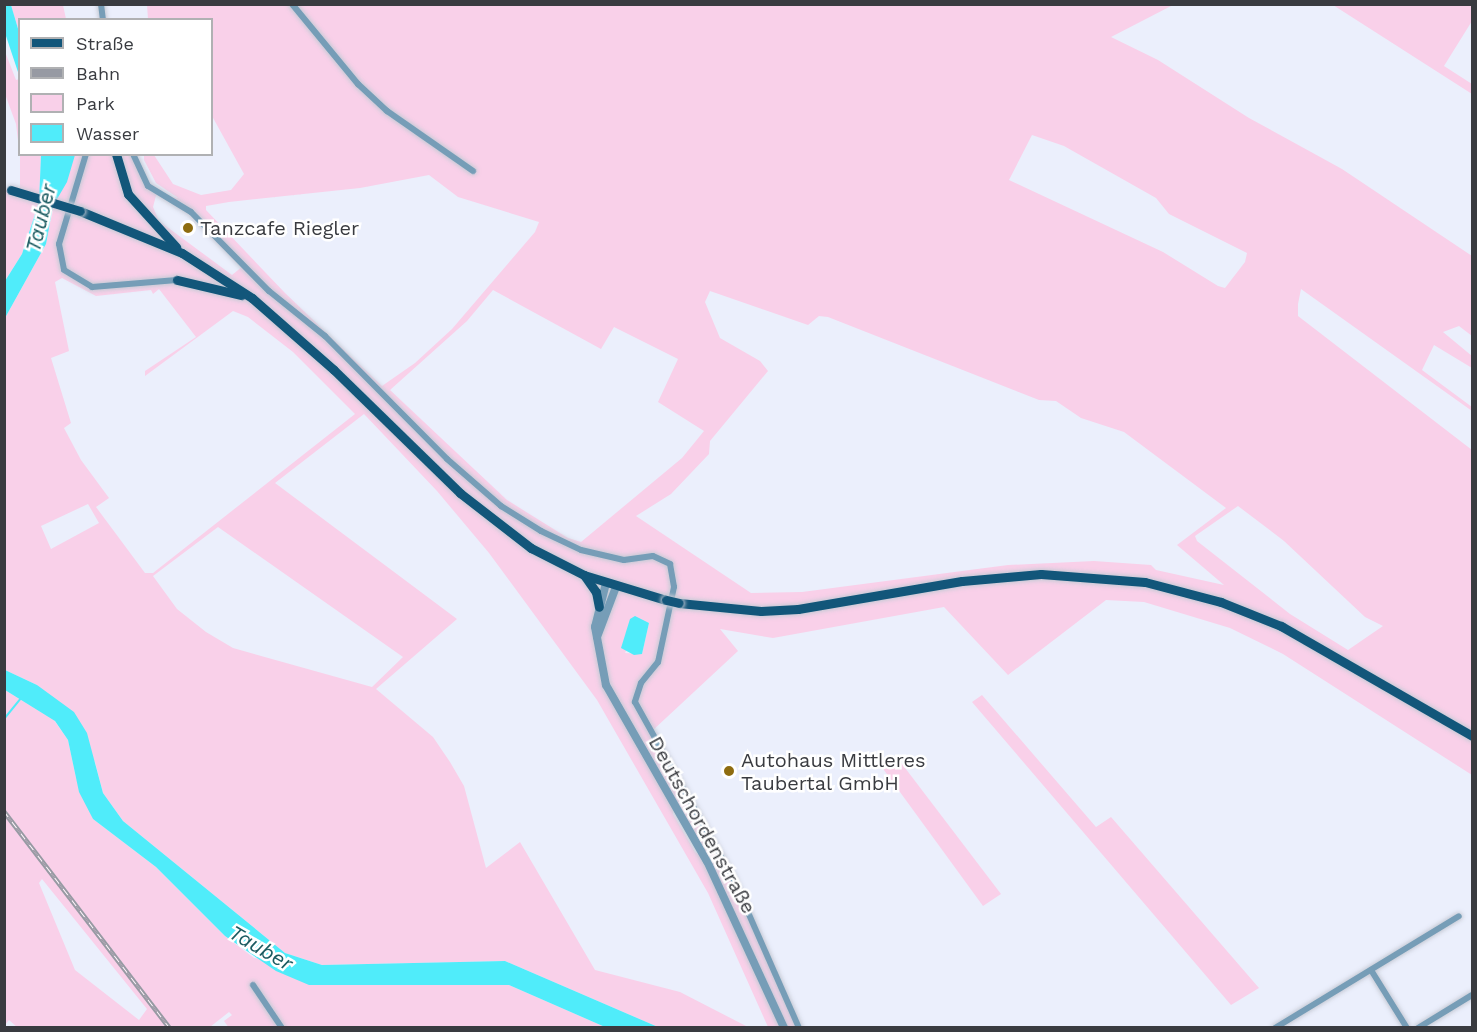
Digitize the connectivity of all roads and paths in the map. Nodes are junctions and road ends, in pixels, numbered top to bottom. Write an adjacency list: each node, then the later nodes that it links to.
1 (292, 4): 5 (street)
2 (85, 156): 8 (street)
3 (117, 156): 7 (main road)
4 (134, 156): 22 (street)
5 (473, 171)
6 (8, 189): 7 (main road, bridge)
7 (182, 253): 9 (main road)
8 (177, 280): 9 (main road)
9 (252, 298): 10 (main road)
10 (584, 575): 11 (main road); 13 (main road)
11 (606, 583): 12 (main road); 13 (street, Deutschordenstraße)
12 (616, 587): 14 (street, Deutschordenstraße); 15 (main road, bridge)
13 (599, 607): 14 (street, Deutschordenstraße)
14 (597, 637): 21 (street, Deutschordenstraße)
15 (1473, 736)
16 (1459, 916): 17 (street)
17 (1371, 970): 23 (street); 24 (street)
18 (252, 985): 20 (street)
19 (1473, 995): 25 (street)
20 (282, 1028)
21 (784, 1028)
22 (799, 1028)
23 (1275, 1028)
24 (1407, 1028)
25 (1418, 1028)

